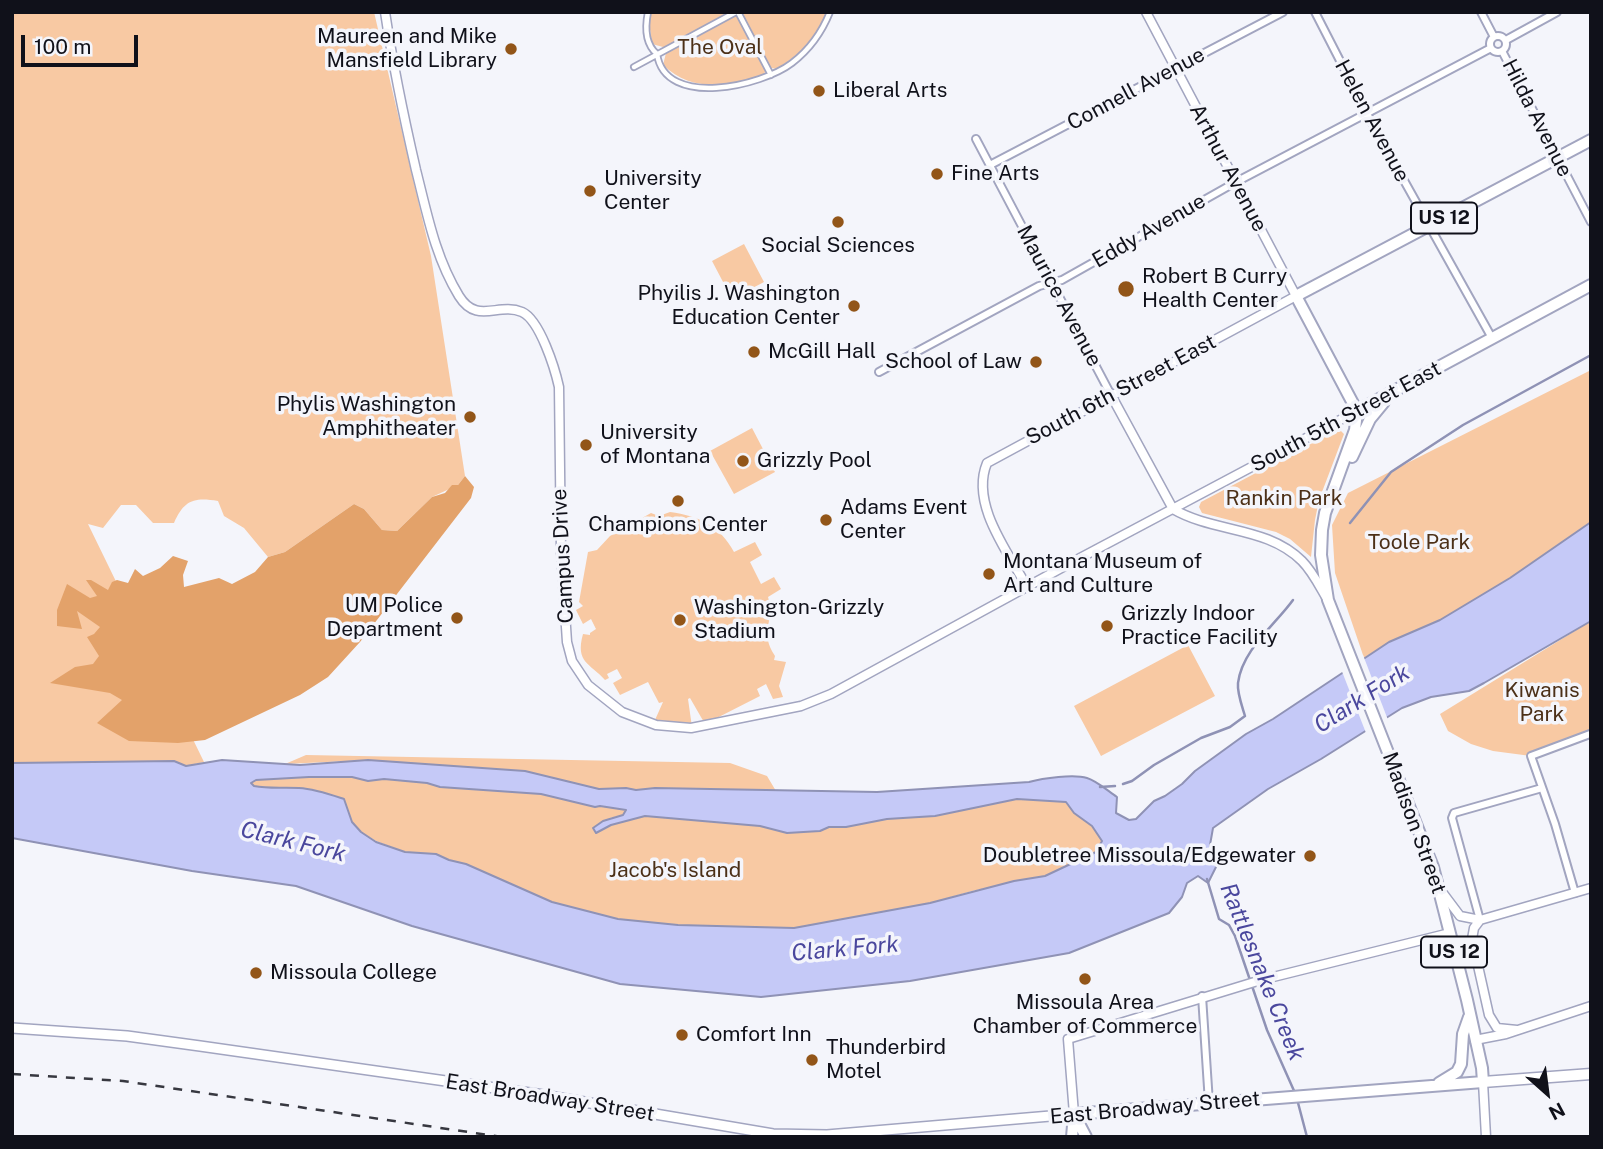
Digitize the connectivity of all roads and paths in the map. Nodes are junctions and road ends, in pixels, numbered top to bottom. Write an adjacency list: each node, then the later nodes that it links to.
1 (385, 12): 36 (street, Campus Drive)
2 (648, 12): 14 (street)
3 (737, 12): 14 (street); 17 (street)
4 (830, 12): 17 (street)
5 (1146, 12): 16 (street, Arthur Avenue)
6 (1283, 12): 16 (street, Connell Avenue)
7 (1315, 12): 18 (street, Helen Avenue)
8 (1480, 12): 10 (street, Hilda Avenue)
9 (1557, 12): 11 (street)
10 (1494, 37): 11 (street); 12 (street)
11 (1506, 40): 13 (street)
12 (1491, 48): 13 (street); 18 (street, Eddy Avenue)
13 (1502, 51): 21 (street, Hilda Avenue)
14 (657, 54): 15 (street); 17 (street)
15 (634, 67)
16 (1175, 68): 22 (street, Connell Avenue); 23 (street, Arthur Avenue)
17 (771, 75)
18 (1366, 113): 23 (street, Eddy Avenue); 25 (street, Helen Avenue)
19 (976, 139): 22 (street, Maurice Avenue)
20 (1591, 141): 21 (highway, South 6th Street East / US 12)
21 (1558, 158): 24 (street, Hilda Avenue); 25 (highway, South 6th Street East / US 12)
22 (990, 165): 26 (street, Maurice Avenue)
23 (1236, 181): 26 (street, Eddy Avenue); 28 (street, Arthur Avenue)
24 (1591, 222)
25 (1429, 226): 28 (highway, South 6th Street East / US 12); 29 (street, Helen Avenue)
26 (1052, 284): 30 (street, Eddy Avenue); 32 (street, Maurice Avenue)
27 (1591, 285): 29 (highway, South 5th Street East)
28 (1296, 296): 32 (street, South 6th Street East / US 12); 33 (highway, Arthur Avenue)
29 (1492, 338): 31 (highway, South 5th Street East)
30 (879, 372)
31 (1396, 391): 33 (highway, South 5th Street East); 35 (highway)
32 (1111, 395): 34 (street, Maurice Avenue); 36 (street, South 6th Street East)
33 (1357, 411): 34 (street, South 5th Street East); 35 (highway, US 12)
34 (1173, 509): 36 (street, South 5th Street East); 37 (street, US 12)
35 (1325, 513): 37 (highway, US 12)
36 (1027, 587)
37 (1328, 600): 41 (highway, Madison Street / US 12)
38 (1590, 734): 39 (street)
39 (1542, 788): 42 (street); 43 (street)
40 (1591, 888): 42 (street)
41 (1440, 889): 43 (street); 44 (highway, Madison Street / US 12)
42 (1575, 893): 43 (street)
43 (1480, 920): 49 (street)
44 (1450, 933): 45 (street); 47 (highway, Madison Street / US 12)
45 (1202, 996): 54 (street); 55 (street)
46 (1591, 1006): 49 (street)
47 (1470, 1014): 50 (highway, Madison Street / US 12); 53 (highway, US 12)
48 (12, 1028): 56 (main road, East Broadway Street)
49 (1517, 1030): 50 (street)
50 (1475, 1040): 52 (highway, Madison Street / US 12)
51 (1591, 1074): 52 (main road, East Broadway Street)
52 (1483, 1082): 53 (highway, East Broadway Street); 59 (street, Madison Street)
53 (1437, 1085): 54 (highway, East Broadway Street)
54 (1209, 1103): 55 (highway, East Broadway Street)
55 (1074, 1114): 56 (main road, East Broadway Street); 57 (highway); 58 (highway)
56 (863, 1134)
57 (1072, 1137)
58 (1086, 1137)
59 (1486, 1137)

